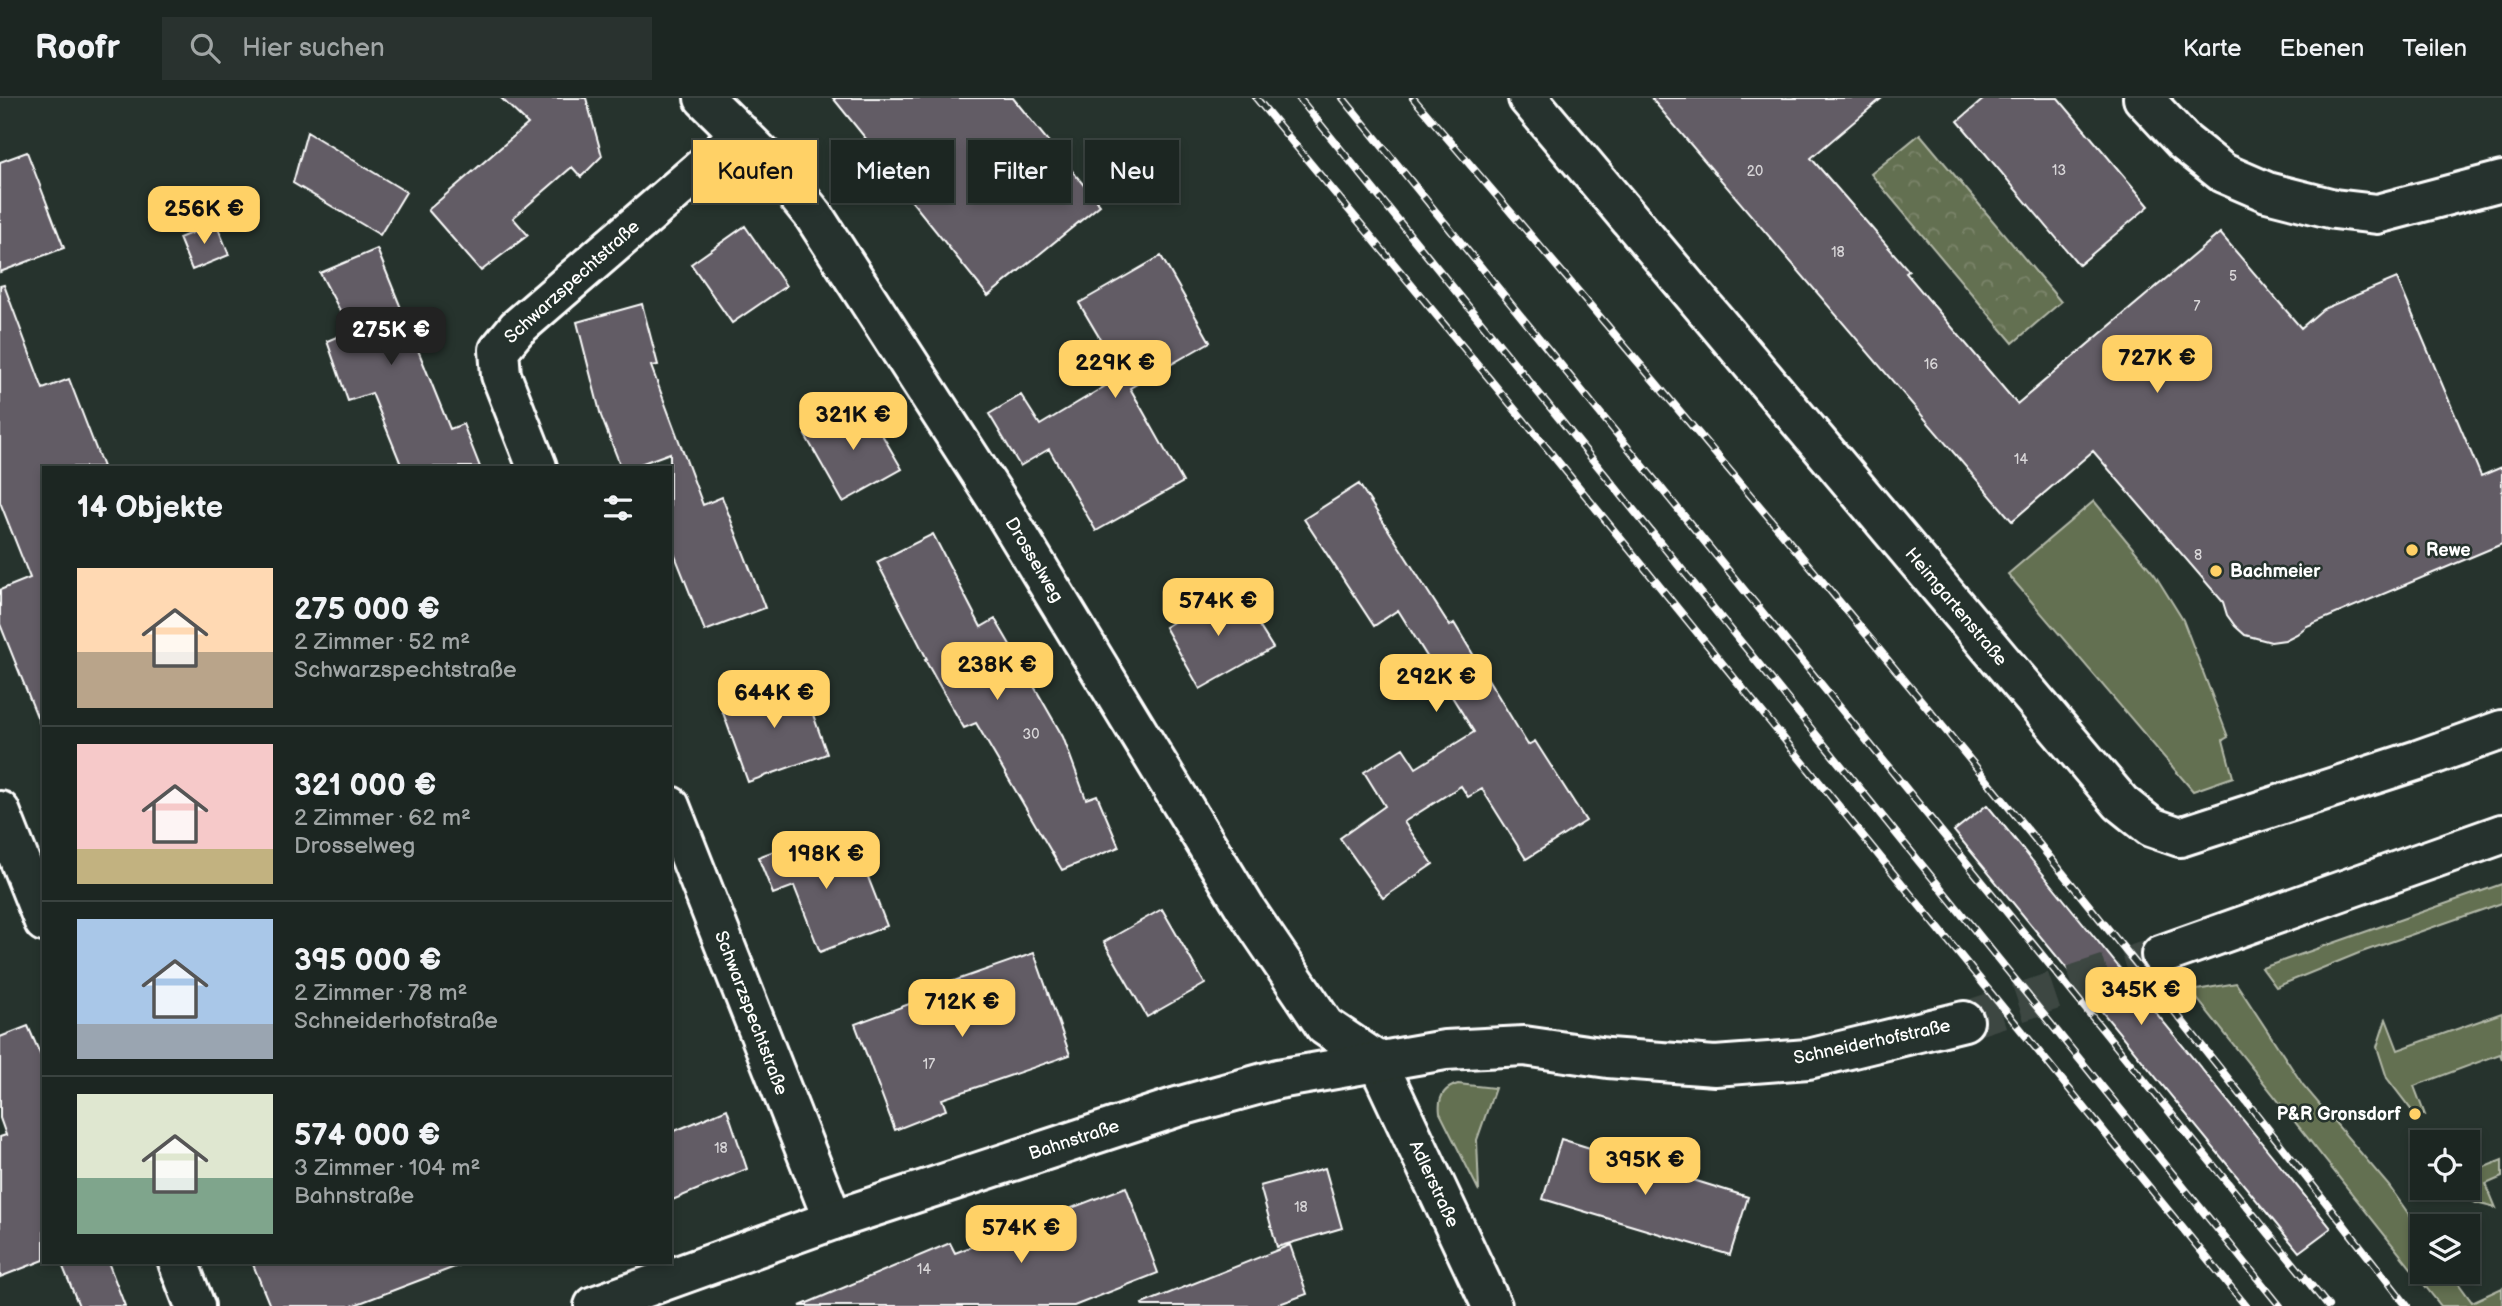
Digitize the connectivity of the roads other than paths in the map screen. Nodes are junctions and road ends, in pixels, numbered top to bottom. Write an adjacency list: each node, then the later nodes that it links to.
1 (704, 98): 4 (street, Drosselweg)
2 (1528, 98): 7 (street, Heimgartenstraße)
3 (2143, 98): 5 (street)
4 (741, 134): 6 (street, Schwarzspechtstraße); 15 (street, Drosselweg)
5 (2502, 181)
6 (537, 466)
7 (2502, 730)
8 (0, 811): 11 (street)
9 (672, 811): 16 (street, Schwarzspechtstraße)
10 (2502, 834): 12 (street)
11 (42, 917)
12 (2161, 955)
13 (1965, 1021): 14 (street, Schneiderhofstraße)
14 (1571, 1053): 15 (street, Bahnstraße)
15 (1377, 1061): 16 (street, Bahnstraße); 20 (street, Adlerstraße)
16 (833, 1220): 19 (street, Bahnstraße)
17 (179, 1264): 18 (street)
18 (195, 1306)
19 (594, 1306)
20 (1492, 1306)

